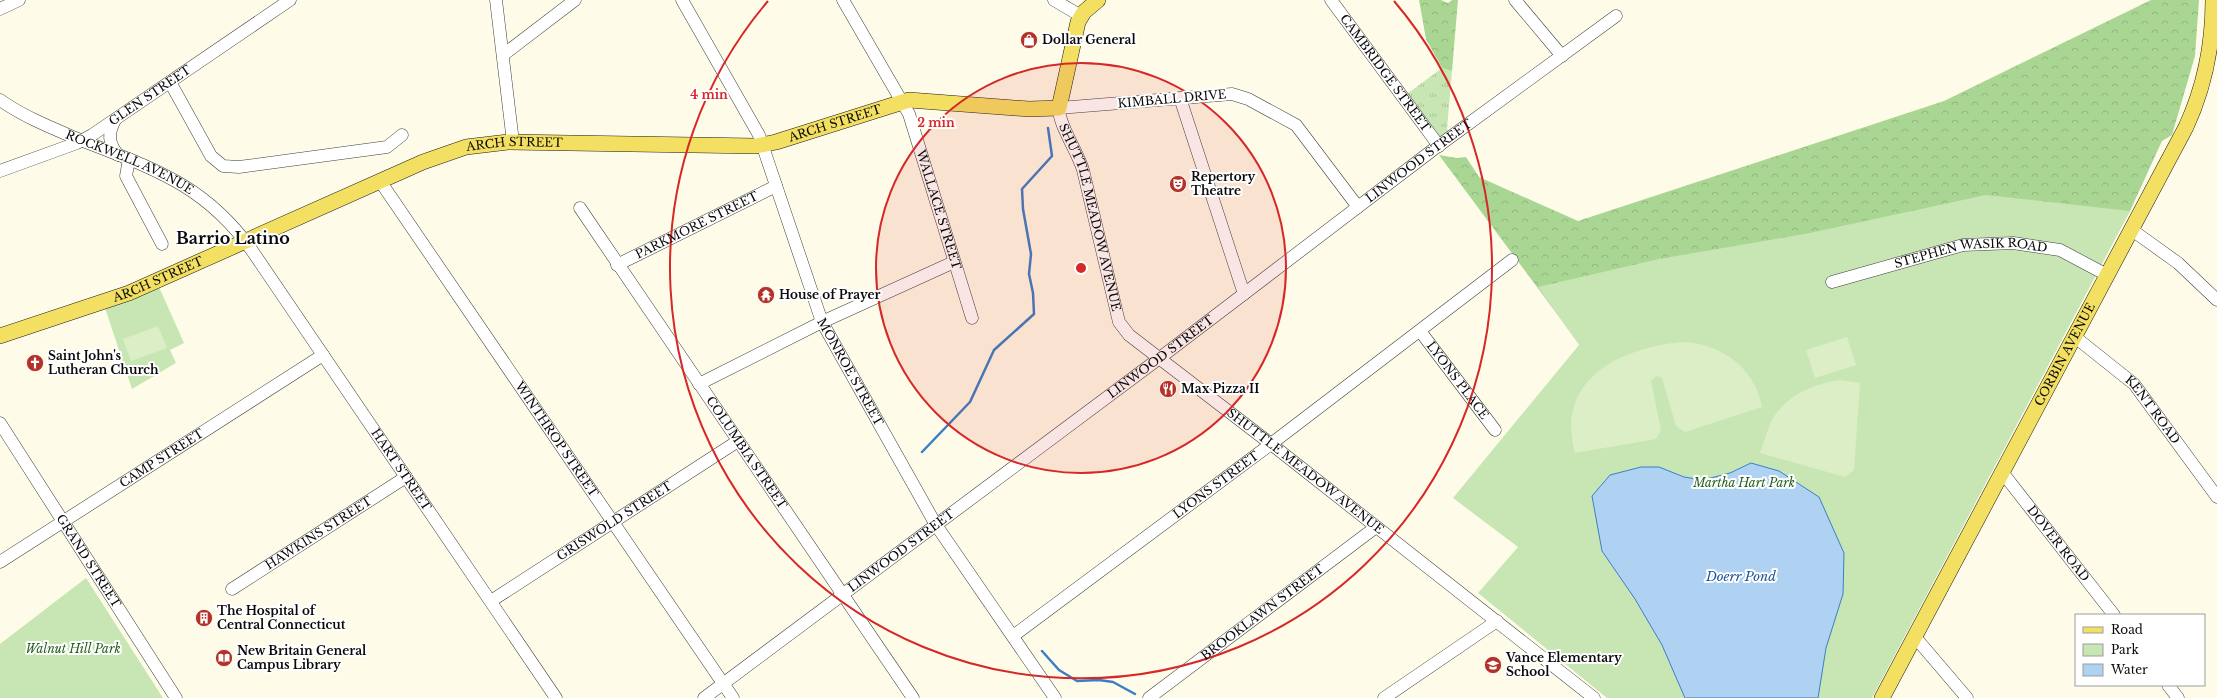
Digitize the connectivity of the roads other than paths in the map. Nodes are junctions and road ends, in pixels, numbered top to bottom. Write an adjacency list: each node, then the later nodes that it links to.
1 (19, 0): 12 (street)
2 (496, 0): 15 (street)
3 (575, 0): 15 (street)
4 (682, 0): 28 (street, MONROE STREET)
5 (843, 0): 22 (street, WALLACE STREET)
6 (1054, 0): 13 (street)
7 (1098, 0): 13 (main road)
8 (1332, 0): 29 (street, CAMBRIDGE STREET)
9 (1515, 0): 16 (street)
10 (288, 1): 18 (street, GLEN STREET)
11 (2214, 6): 19 (main road, CORBIN AVENUE)
12 (0, 9)
13 (1081, 16): 23 (main road)
14 (1616, 16): 16 (street, LINWOOD STREET)
15 (503, 55): 27 (street)
16 (1562, 56): 29 (street, LINWOOD STREET)
17 (2217, 75): 19 (main road)
18 (170, 82): 24 (street, GLEN STREET); 25 (street)
19 (2202, 87): 36 (main road, CORBIN AVENUE)
20 (1180, 98): 23 (street, KIMBALL DRIVE); 34 (street, KIMBALL DRIVE); 44 (street)
21 (0, 100): 26 (street, ROCKWELL AVENUE)
22 (903, 101): 23 (main road, ARCH STREET); 28 (main road, ARCH STREET); 40 (street, WALLACE STREET)
23 (1059, 108): 52 (street, SHUTTLE MEADOW AVENUE)
24 (115, 120): 26 (street, GLEN STREET); 30 (street)
25 (402, 135)
26 (83, 140): 30 (street, ROCKWELL AVENUE); 31 (street, GLEN STREET)
27 (513, 142): 28 (main road, ARCH STREET); 32 (main road, ARCH STREET)
28 (763, 145): 33 (street, MONROE STREET)
29 (1439, 146): 34 (street, LINWOOD STREET)
30 (124, 157): 37 (street, ROCKWELL AVENUE); 38 (street)
31 (0, 171)
32 (380, 181): 37 (main road, ARCH STREET); 62 (street, WINTHROP STREET)
33 (776, 186): 41 (street, PARKMORE STREET); 47 (street, MONROE STREET)
34 (1358, 207): 44 (street, LINWOOD STREET)
35 (580, 208): 41 (street, COLUMBIA STREET)
36 (2132, 230): 42 (main road, CORBIN AVENUE); 45 (street)
37 (246, 241): 49 (main road, ARCH STREET); 51 (street, HART STREET)
38 (162, 244)
39 (1512, 260): 48 (street, LYONS STREET)
40 (954, 262): 46 (street, WALLACE STREET); 47 (street)
41 (617, 265): 53 (street, COLUMBIA STREET)
42 (2107, 275): 43 (street, STEPHEN WASIK ROAD); 50 (main road, CORBIN AVENUE)
43 (1832, 282)
44 (1244, 294): 52 (street, LINWOOD STREET)
45 (2217, 300)
46 (972, 318)
47 (822, 322): 53 (street); 63 (street, MONROE STREET)
48 (1420, 331): 55 (street, LYONS PLACE); 57 (street, LYONS STREET)
49 (0, 336)
50 (2074, 337): 58 (main road, CORBIN AVENUE); 60 (street, KENT ROAD)
51 (323, 355): 59 (street, HART STREET); 61 (street, CAMP STREET)
52 (1159, 359): 57 (street, SHUTTLE MEADOW AVENUE); 63 (street, LINWOOD STREET)
53 (699, 384): 56 (street, COLUMBIA STREET)
54 (0, 424): 61 (street, GRAND STREET)
55 (1495, 430)
56 (738, 441): 62 (street, GRISWOLD STREET); 67 (street, COLUMBIA STREET)
57 (1271, 444): 64 (street, SHUTTLE MEADOW AVENUE); 71 (street, LYONS STREET)
58 (2002, 472): 69 (street, DOVER ROAD); 72 (main road, CORBIN AVENUE)
59 (406, 477): 66 (street, HAWKINS STREET); 68 (street, HART STREET)
60 (2216, 494)
61 (63, 521): 65 (street, CAMP STREET); 75 (street, GRAND STREET)
62 (613, 522): 68 (street, GRISWOLD STREET); 73 (street, WINTHROP STREET)
63 (936, 524): 67 (street, LINWOOD STREET); 71 (street, MONROE STREET)
64 (1376, 527): 70 (street, SHUTTLE MEADOW AVENUE); 81 (street, BROOKLAWN STREET)
65 (0, 562)
66 (232, 589)
67 (842, 595): 73 (street, LINWOOD STREET); 79 (street, COLUMBIA STREET)
68 (491, 601): 76 (street, HART STREET)
69 (2113, 614)
70 (1497, 621): 82 (street); 83 (street, SHUTTLE MEADOW AVENUE)
71 (1014, 636): 80 (street, MONROE STREET)
72 (1915, 637): 84 (main road, CORBIN AVENUE); 85 (street)
73 (723, 684): 77 (street, LINWOOD STREET); 78 (street, WINTHROP STREET)
74 (2169, 686): 86 (street)
75 (176, 698)
76 (556, 698)
77 (704, 698)
78 (733, 698)
79 (913, 698)
80 (1055, 698)
81 (1149, 698)
82 (1384, 698)
83 (1594, 698)
84 (1882, 698)
85 (1967, 698)
86 (2178, 698)

